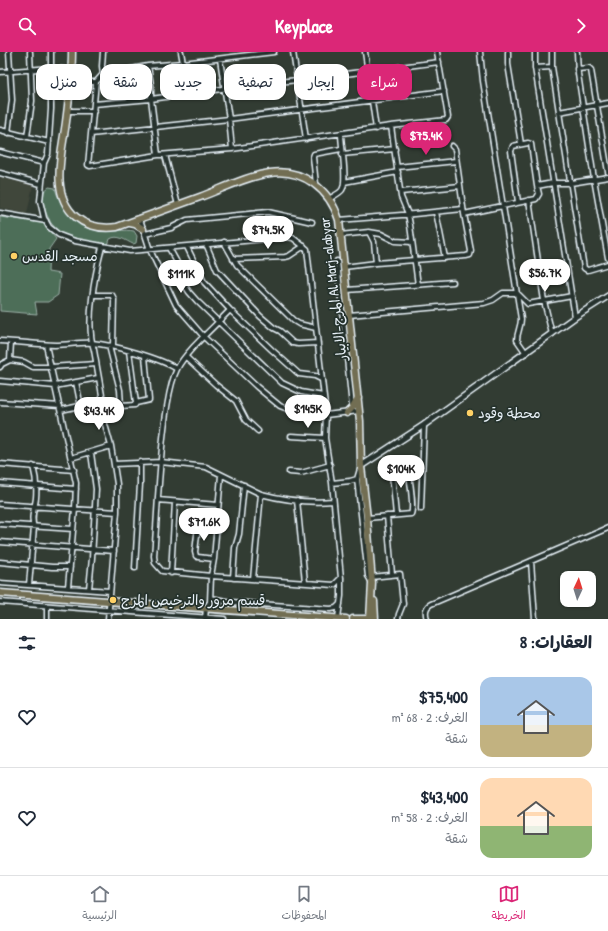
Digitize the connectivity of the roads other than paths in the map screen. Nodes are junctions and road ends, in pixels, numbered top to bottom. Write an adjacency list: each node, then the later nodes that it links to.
1 (9, 52): 31 (street)
2 (30, 52): 29 (street)
3 (51, 52): 19 (street)
4 (72, 52): 20 (main road, المرج-الابيار Al Marj-alabyar)
5 (103, 52): 21 (street)
6 (181, 52): 22 (street)
7 (274, 52): 16 (street)
8 (293, 52): 23 (street)
9 (365, 52): 24 (street)
10 (437, 52): 18 (street)
11 (480, 52): 93 (street)
12 (508, 52): 66 (street)
13 (535, 52): 27 (street)
14 (552, 52): 26 (street)
15 (577, 52): 28 (street)
16 (246, 54): 17 (street)
17 (220, 59): 22 (street); 36 (street)
18 (439, 62): 25 (street); 38 (street)
19 (51, 64)
20 (72, 64)
21 (102, 64)
22 (183, 64)
23 (295, 64)
24 (367, 64)
25 (412, 66)
26 (552, 67): 27 (street); 54 (street)
27 (535, 68): 82 (street)
28 (577, 69): 49 (street); 50 (street)
29 (31, 70): 30 (street); 31 (street); 63 (street)
30 (36, 70)
31 (11, 71): 32 (street); 60 (street)
32 (0, 72)
33 (100, 77): 35 (street)
34 (92, 82): 35 (street)
35 (96, 82): 48 (street)
36 (224, 83)
37 (224, 89): 39 (street)
38 (444, 91): 46 (street); 56 (street)
39 (152, 99)
40 (52, 100): 65 (street)
41 (69, 100): 52 (main road, المرج-الابيار Al Marj-alabyar)
42 (140, 100): 48 (street)
43 (151, 100): 57 (street)
44 (226, 100): 55 (street)
45 (301, 100): 51 (street)
46 (372, 101): 51 (street); 58 (street)
47 (608, 103): 49 (street)
48 (94, 104): 53 (street)
49 (597, 105): 50 (street); 77 (street)
50 (583, 107): 54 (street); 80 (street)
51 (302, 110): 55 (street); 64 (street)
52 (67, 111): 53 (street); 104 (main road, المرج-الابيار Al Marj-alabyar)
53 (94, 111): 61 (street)
54 (559, 112): 83 (street)
55 (229, 119): 57 (street); 68 (street)
56 (391, 126): 58 (street); 69 (street)
57 (154, 128): 61 (street); 73 (street)
58 (376, 129): 62 (street)
59 (0, 130): 60 (street)
60 (8, 133): 63 (street)
61 (91, 134): 73 (street)
62 (341, 134): 64 (street); 71 (street)
63 (27, 137): 65 (street)
64 (306, 139): 68 (street)
65 (49, 142): 75 (street)
66 (521, 144): 87 (street); 91 (street)
67 (452, 146): 74 (street)
68 (232, 148): 72 (street)
69 (395, 149): 71 (street); 76 (street)
70 (0, 152): 75 (street)
71 (342, 152): 81 (street); 85 (street)
72 (166, 155): 73 (street); 92 (street)
73 (158, 156)
74 (456, 160): 76 (street); 86 (street)
75 (44, 164): 84 (street)
76 (398, 169): 81 (street); 88 (street)
77 (608, 172)
78 (0, 173): 84 (street)
79 (608, 177): 80 (street)
80 (594, 179): 83 (street); 117 (street)
81 (344, 182): 89 (street)
82 (553, 183): 83 (street); 87 (street); 129 (street)
83 (571, 183): 122 (street)
84 (41, 184): 102 (street)
85 (316, 184): 89 (main road, المرج-الابيار Al Marj-alabyar); 92 (main road, المرج-الابيار Al Marj-alabyar)
86 (460, 186): 88 (street); 94 (street)
87 (537, 186): 90 (street)
88 (401, 192): 97 (street)
89 (329, 199): 101 (main road, المرج-الابيار Al Marj-alabyar)
90 (530, 200): 91 (street); 131 (street)
91 (518, 202): 93 (street)
92 (178, 205): 99 (main road, المرج-الابيار Al Marj-alabyar)
93 (504, 206): 98 (street); 127 (street)
94 (463, 209): 95 (street); 98 (street)
95 (436, 212): 97 (street); 116 (street)
96 (0, 213): 102 (street)
97 (408, 214): 101 (street); 109 (street)
98 (464, 214): 116 (street)
99 (150, 216): 100 (main road, المرج-الابيار Al Marj-alabyar); 105 (main road)
100 (140, 219): 104 (main road, المرج-الابيار Al Marj-alabyar); 105 (street)
101 (339, 220): 107 (main road, المرج-الابيار Al Marj-alabyar)
102 (46, 221): 112 (street)
103 (312, 222): 105 (street)
104 (128, 223): 105 (main road)
105 (144, 231): 115 (street)
106 (369, 232): 107 (street); 109 (street); 121 (street)
107 (340, 235): 123 (main road, المرج-الابيار Al Marj-alabyar)
108 (224, 242): 110 (street); 111 (street); 118 (street)
109 (412, 242): 119 (street)
110 (206, 244): 113 (street); 143 (street)
111 (304, 246): 118 (street); 136 (street)
112 (102, 247): 115 (street); 128 (street)
113 (187, 247): 114 (street); 132 (street)
114 (169, 248): 115 (street); 135 (street)
115 (150, 250): 139 (street)
116 (445, 258): 119 (street)
117 (608, 258)
118 (233, 259): 136 (street)
119 (415, 260): 121 (street); 125 (street)
120 (337, 261): 138 (street)
121 (376, 263): 123 (street)
122 (608, 264)
123 (344, 267): 126 (main road, المرج-الابيار Al Marj-alabyar)
124 (453, 282): 125 (street)
125 (418, 285): 126 (street)
126 (347, 290): 133 (main road, المرج-الابيار Al Marj-alabyar)
127 (517, 293): 131 (street); 133 (street); 147 (street)
128 (93, 295): 142 (street); 145 (street)
129 (572, 296): 131 (street); 134 (street)
130 (608, 296): 134 (street)
131 (544, 301): 137 (street)
132 (230, 310): 135 (street); 156 (street)
133 (349, 315): 138 (main road, المرج-الابيار Al Marj-alabyar)
134 (575, 317): 137 (street)
135 (219, 322): 139 (street); 160 (street)
136 (316, 328): 143 (street)
137 (552, 334): 147 (street)
138 (347, 335): 161 (main road, المرج-الابيار Al Marj-alabyar); 169 (street)
139 (204, 337): 149 (street); 171 (street)
140 (0, 341): 141 (street)
141 (11, 342): 144 (street); 150 (street)
142 (92, 343): 144 (street); 145 (street); 151 (street)
143 (318, 343): 156 (street)
144 (46, 344): 153 (street)
145 (109, 346): 146 (street); 165 (street)
146 (129, 352): 148 (street); 164 (street)
147 (526, 353): 173 (street)
148 (145, 356): 154 (street); 164 (street)
149 (186, 357): 154 (street); 174 (street)
150 (10, 360): 152 (street); 153 (street)
151 (96, 364): 153 (street); 155 (street)
152 (0, 365)
153 (51, 367): 159 (street)
154 (177, 369): 181 (street)
155 (98, 378): 158 (street); 162 (street)
156 (321, 379): 160 (street)
157 (0, 381): 159 (street)
158 (76, 382): 159 (street); 166 (street)
159 (55, 386): 167 (street)
160 (323, 396): 171 (street)
161 (358, 398): 169 (main road); 170 (main road, المرج-الابيار Al Marj-alabyar)
162 (103, 401): 166 (street); 168 (street)
163 (0, 402): 167 (street)
164 (136, 403): 165 (street)
165 (121, 406): 168 (street)
166 (81, 407): 167 (street)
167 (60, 408): 179 (street)
168 (101, 410): 177 (street)
169 (350, 411): 170 (street); 171 (street); 172 (main road)
170 (359, 411): 172 (main road, المرج-الابيار Al Marj-alabyar)
171 (326, 415): 176 (street)
172 (360, 421): 186 (main road, المرج-الابيار Al Marj-alabyar)
173 (424, 426): 186 (street); 205 (street)
174 (258, 431)
175 (291, 436): 176 (street)
176 (325, 438): 184 (street)
177 (111, 446): 178 (street); 183 (street)
178 (91, 453): 179 (street); 206 (street)
179 (71, 458): 187 (street)
180 (140, 462): 181 (street); 183 (street); 226 (street)
181 (161, 462): 189 (street); 197 (street)
182 (0, 464): 185 (street)
183 (114, 464): 207 (street)
184 (330, 465): 188 (street); 192 (street)
185 (33, 466): 187 (street); 194 (street)
186 (361, 466): 190 (street); 210 (main road, المرج-الابيار Al Marj-alabyar)
187 (74, 470): 195 (street)
188 (289, 472)
189 (221, 474): 193 (street); 202 (street)
190 (357, 479): 192 (street); 233 (street)
191 (0, 483): 194 (street)
192 (332, 483): 199 (street)
193 (244, 485): 196 (street); 230 (street)
194 (37, 486): 195 (street); 203 (street)
195 (76, 489): 204 (street)
196 (262, 494): 198 (street); 232 (street)
197 (158, 500): 200 (street); 227 (street)
198 (297, 500): 199 (street); 234 (street)
199 (333, 501): 231 (street)
200 (175, 502): 202 (street); 227 (street)
201 (0, 504): 203 (street)
202 (218, 505): 212 (street)
203 (35, 506): 204 (street); 213 (street)
204 (75, 509): 206 (street); 215 (street)
205 (421, 509)
206 (95, 510): 207 (street); 219 (street)
207 (117, 512): 220 (street)
208 (396, 515): 208 (street); 209 (street)
209 (387, 516): 210 (street); 228 (street)
210 (367, 518): 233 (main road, المرج-الابيار Al Marj-alabyar)
211 (0, 524): 213 (street)
212 (216, 526): 221 (street); 221 (street)
213 (34, 527): 215 (street); 217 (street)
214 (608, 528): 222 (street)
215 (73, 529): 218 (street)
216 (0, 542): 217 (street)
217 (32, 545): 218 (street); 224 (street)
218 (71, 547): 219 (street); 225 (street)
219 (93, 549): 220 (street); 239 (street)
220 (114, 550): 240 (street)
221 (214, 559): 229 (street)
222 (531, 561): 261 (street); 262 (street)
223 (0, 562): 224 (street)
224 (31, 564): 225 (street); 236 (street)
225 (70, 567): 238 (street)
226 (135, 568)
227 (171, 573): 229 (street)
228 (392, 574): 233 (street); 260 (street)
229 (211, 576): 230 (street); 243 (street)
230 (233, 578): 232 (street)
231 (341, 578): 237 (street); 241 (street)
232 (253, 579): 234 (street)
233 (372, 580): 259 (main road, المرج-الابيار Al Marj-alabyar); 259 (main road, المرج-الابيار Al Marj-alabyar)
234 (305, 582): 237 (street)
235 (0, 583): 236 (street)
236 (29, 585): 238 (street)
237 (334, 585): 241 (street)
238 (68, 588): 239 (street)
239 (89, 589): 240 (street)
240 (110, 591): 245 (street)
241 (341, 591): 246 (street)
242 (0, 592): 245 (main road)
243 (211, 598): 246 (street); 248 (street)
244 (0, 602): 247 (street)
245 (110, 602): 248 (main road); 249 (street)
246 (340, 603): 252 (street)
247 (48, 606): 249 (street); 253 (street)
248 (206, 608): 251 (street); 252 (main road)
249 (109, 611): 250 (street); 254 (street)
250 (144, 613): 251 (street); 255 (street)
251 (205, 618): 256 (street)
252 (338, 618): 257 (main road)
253 (46, 619)
254 (108, 619)
255 (144, 619)
256 (224, 619)
257 (346, 619)
258 (353, 619): 259 (main road)
259 (370, 619)
260 (398, 619)
261 (426, 619)
262 (535, 619)

